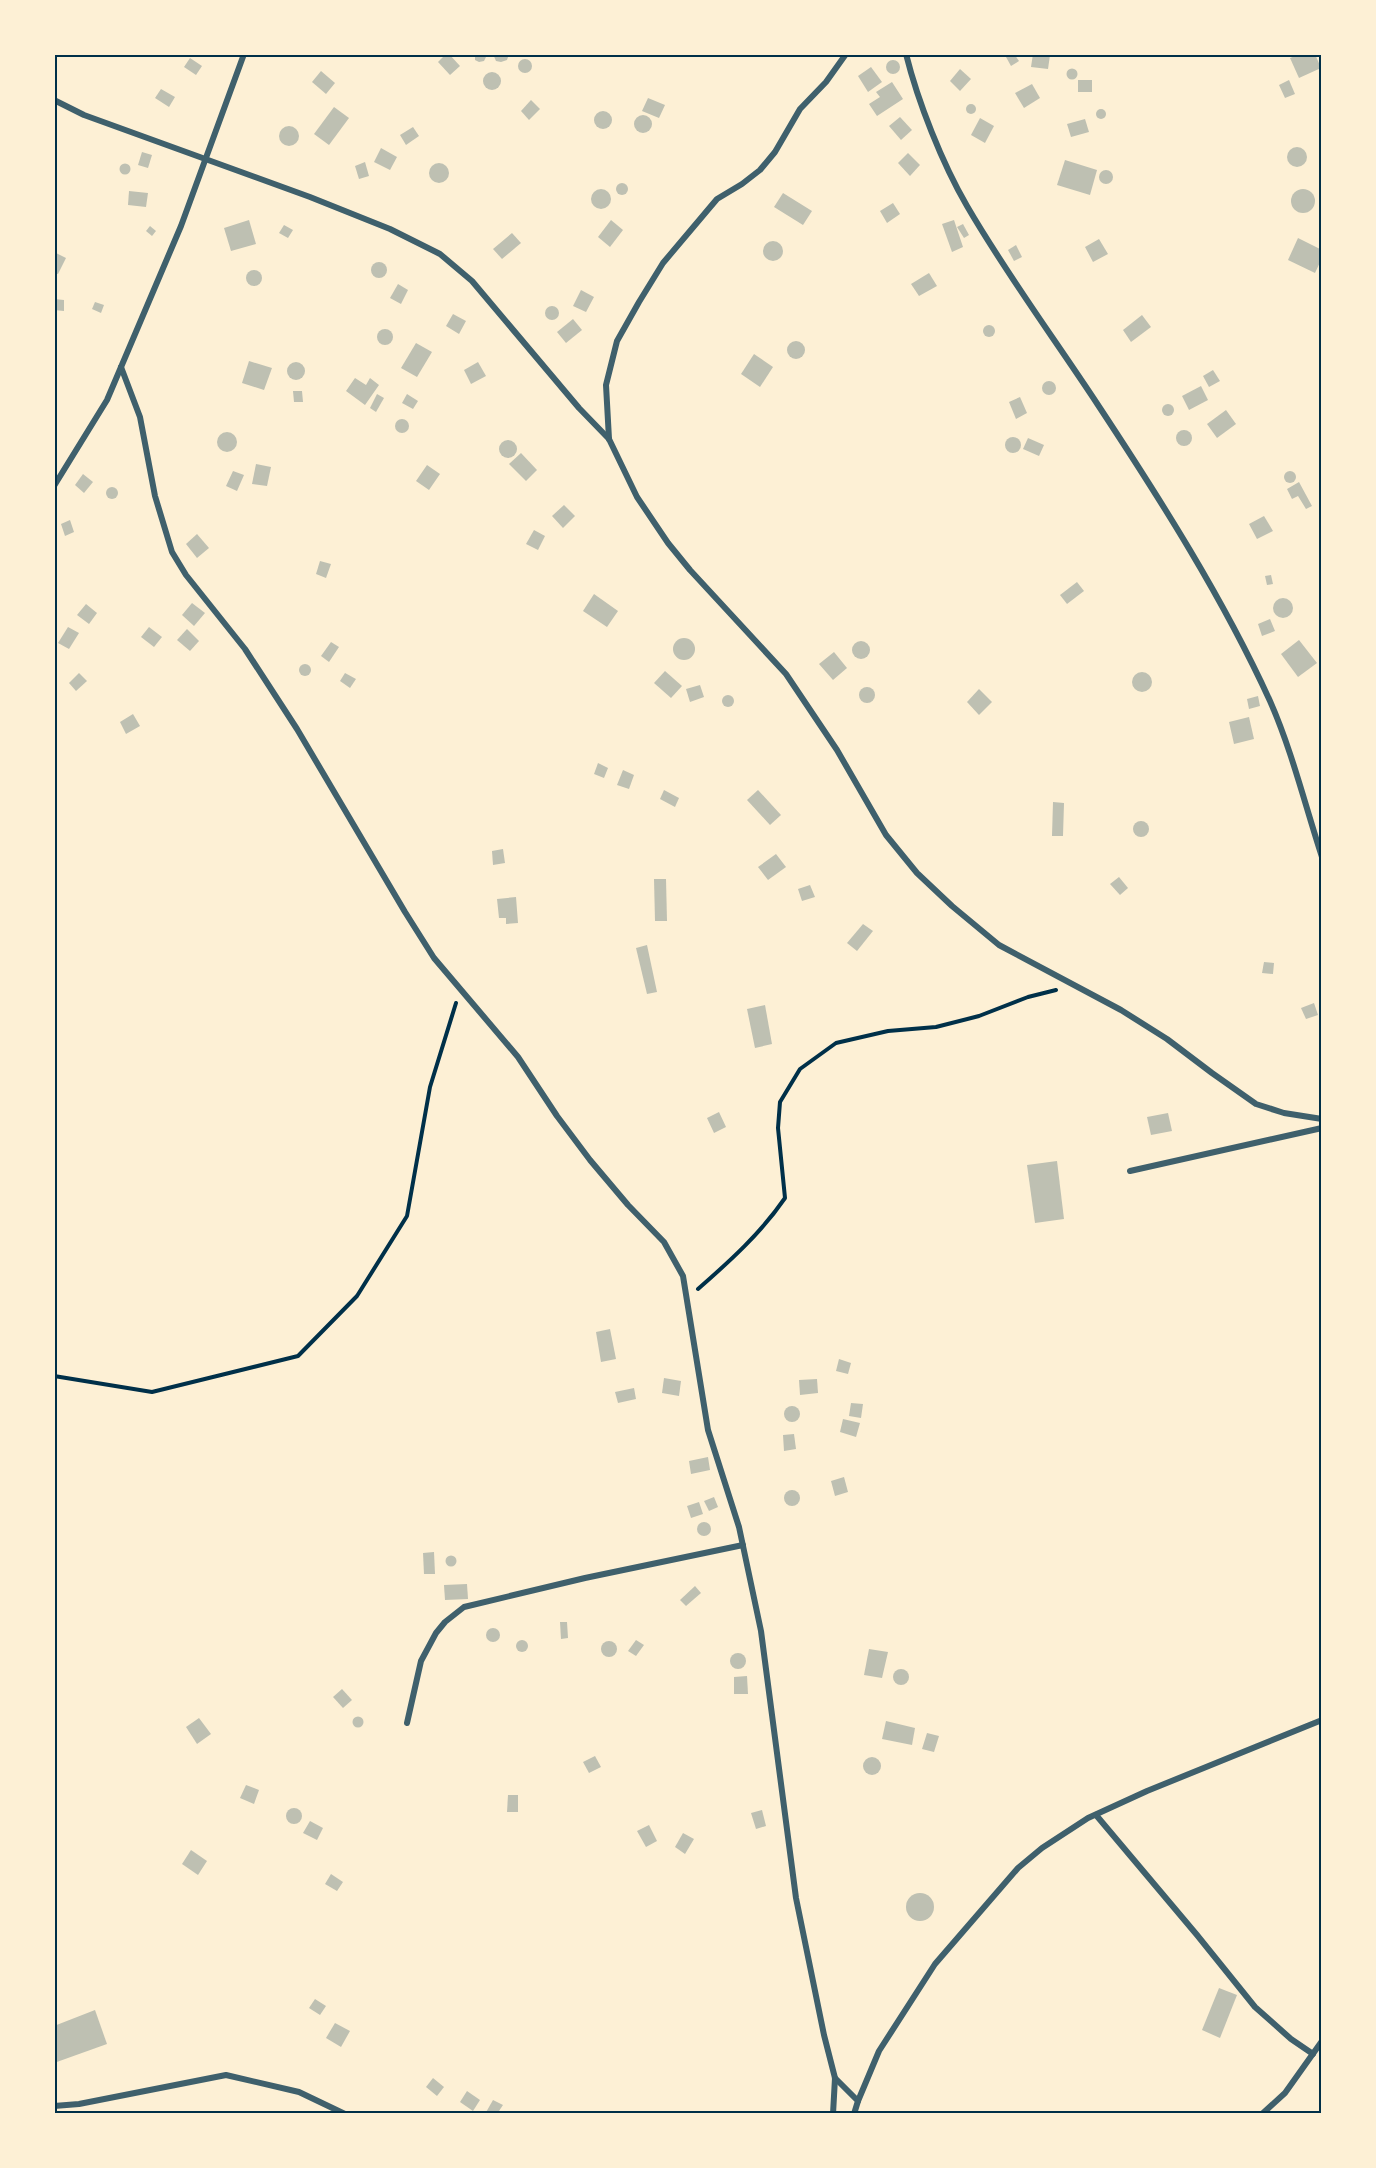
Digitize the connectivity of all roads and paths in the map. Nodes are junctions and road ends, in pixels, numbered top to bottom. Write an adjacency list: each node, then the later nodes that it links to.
1 (244, 54): 5 (street)
2 (846, 54): 7 (street)
3 (906, 54): 9 (street)
4 (54, 100): 5 (street)
5 (206, 161): 6 (street); 7 (street)
6 (121, 367): 8 (street); 11 (street)
7 (609, 439): 10 (street)
8 (54, 486)
9 (1322, 857)
10 (1079, 989): 12 (street); 15 (path)
11 (459, 990): 15 (street); 16 (path)
12 (1322, 1119)
13 (1322, 1128): 14 (street)
14 (1130, 1171)
15 (686, 1299): 17 (street)
16 (54, 1376)
17 (743, 1545): 19 (street); 23 (street)
18 (1322, 1720): 20 (street)
19 (407, 1723)
20 (1096, 1815): 22 (street); 24 (street)
21 (1322, 2041): 22 (street)
22 (1313, 2054): 29 (street)
23 (834, 2078): 24 (street); 27 (street)
24 (858, 2102): 28 (street)
25 (54, 2106): 26 (street)
26 (345, 2114)
27 (833, 2114)
28 (854, 2114)
29 (1262, 2114)

